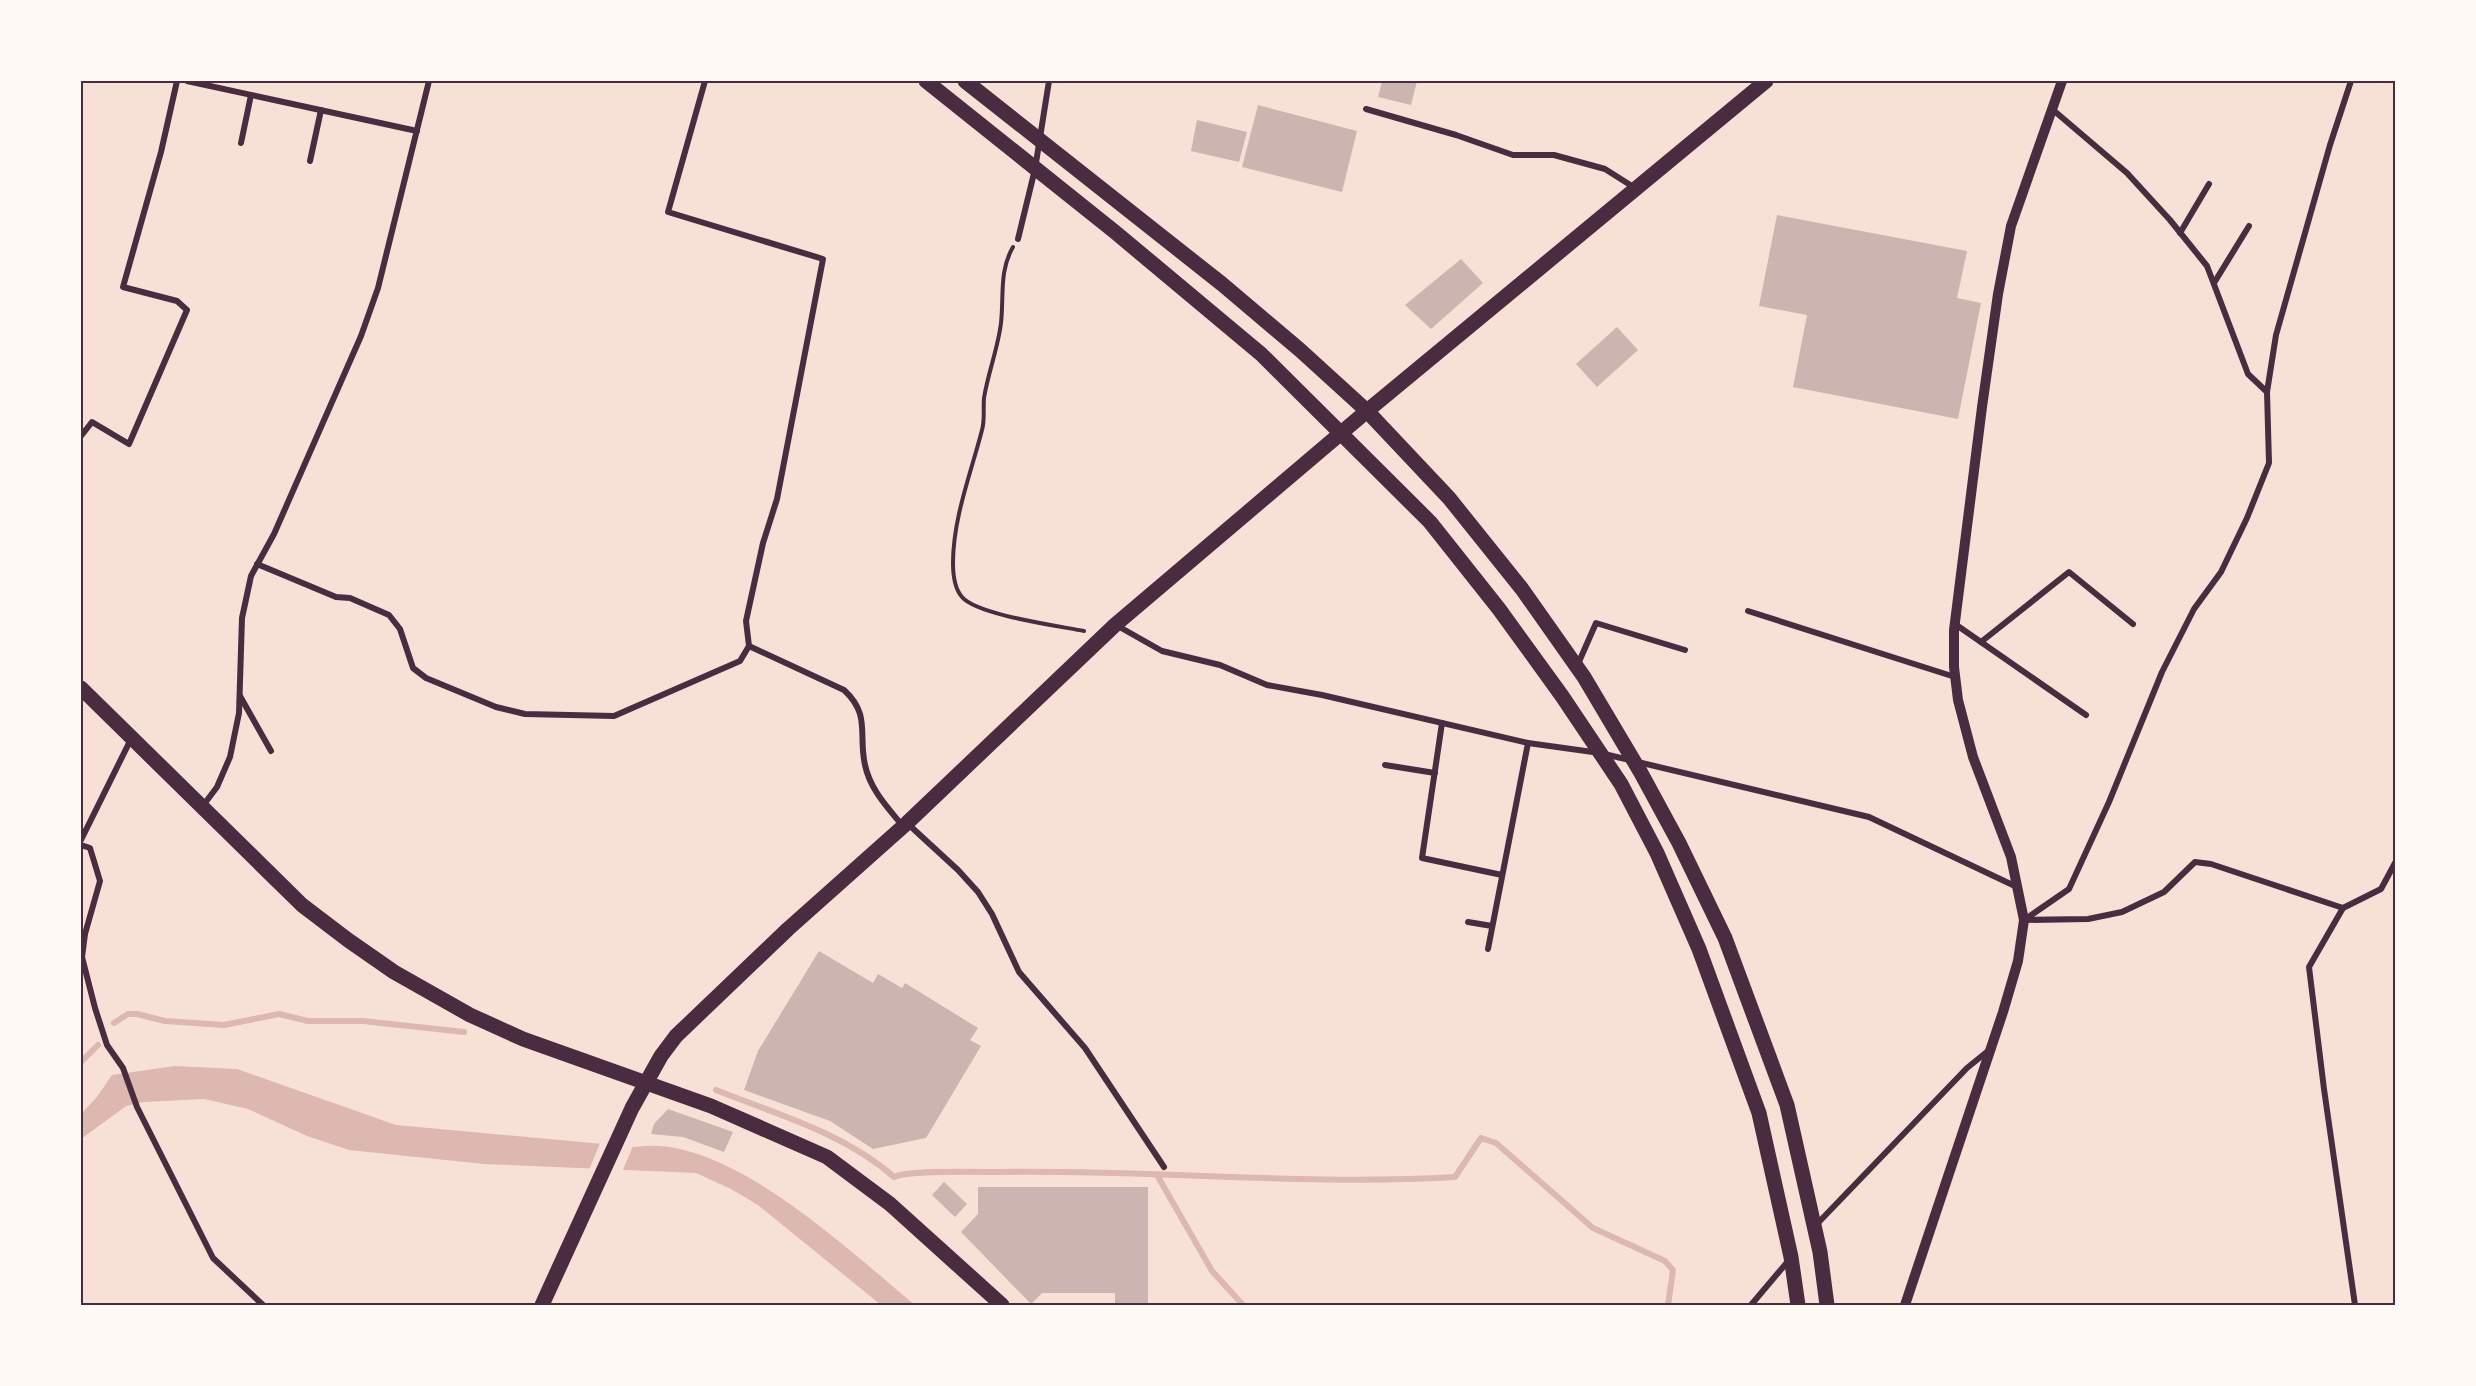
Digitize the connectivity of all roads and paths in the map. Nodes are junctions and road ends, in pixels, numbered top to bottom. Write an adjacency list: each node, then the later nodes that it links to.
1 (177, 81): 29 (street)
2 (187, 81): 11 (street)
3 (429, 81): 15 (street)
4 (705, 81): 36 (street)
5 (926, 81): 19 (main road)
6 (965, 81): 16 (main road)
7 (1049, 81): 16 (street)
8 (1766, 81): 21 (main road)
9 (2062, 81): 13 (street)
10 (2351, 81): 26 (street)
11 (251, 95): 14 (street); 17 (street)
12 (1366, 109): 21 (street)
13 (2052, 109): 23 (street); 32 (street)
14 (321, 110): 15 (street); 18 (street)
15 (417, 131): 30 (street)
16 (1040, 141): 19 (street); 27 (main road)
17 (241, 143)
18 (310, 161)
19 (1035, 169): 24 (street); 28 (main road)
20 (2209, 184): 23 (street)
21 (1635, 188): 27 (main road)
22 (2249, 226): 25 (street)
23 (2180, 233): 25 (street)
24 (1018, 239): 34 (path)
25 (2214, 283): 26 (street)
26 (2267, 392): 59 (street)
27 (1368, 411): 28 (main road); 38 (main road)
28 (1341, 433): 34 (main road); 47 (main road)
29 (81, 436)
30 (257, 564): 36 (street); 41 (street)
31 (1748, 611): 39 (street)
32 (1955, 624): 35 (street); 39 (street)
33 (2133, 624): 35 (street)
34 (1110, 630): 43 (street); 52 (main road)
35 (1981, 642): 42 (street)
36 (749, 646): 52 (street)
37 (1685, 650): 38 (street)
38 (1577, 667): 48 (main road)
39 (1955, 677): 57 (street)
40 (81, 688): 44 (main road)
41 (239, 695): 46 (street); 51 (street)
42 (2086, 715)
43 (1442, 723): 45 (street); 50 (street)
44 (132, 737): 51 (main road); 53 (street)
45 (1528, 743): 47 (street); 56 (street)
46 (271, 751)
47 (1600, 753): 48 (street); 67 (main road)
48 (1634, 762): 57 (street); 66 (main road)
49 (1385, 765): 50 (street)
50 (1435, 773): 56 (street)
51 (202, 807): 64 (main road)
52 (905, 825): 64 (main road); 65 (street)
53 (81, 840)
54 (81, 845): 68 (street)
55 (2395, 863): 58 (street)
56 (1502, 875): 61 (street)
57 (2018, 888): 59 (street)
58 (2343, 908): 59 (street); 75 (street)
59 (2024, 920): 63 (street)
60 (1468, 922): 61 (street)
61 (1492, 926): 62 (street)
62 (1488, 949)
63 (1989, 1051): 66 (street); 74 (street)
64 (647, 1082): 69 (main road); 70 (main road)
65 (1164, 1167)
66 (1814, 1228): 73 (main road)
67 (1791, 1257): 71 (street); 72 (main road)
68 (263, 1305)
69 (542, 1305)
70 (1002, 1305)
71 (1751, 1305)
72 (1798, 1305)
73 (1827, 1305)
74 (1905, 1305)
75 (2355, 1305)

